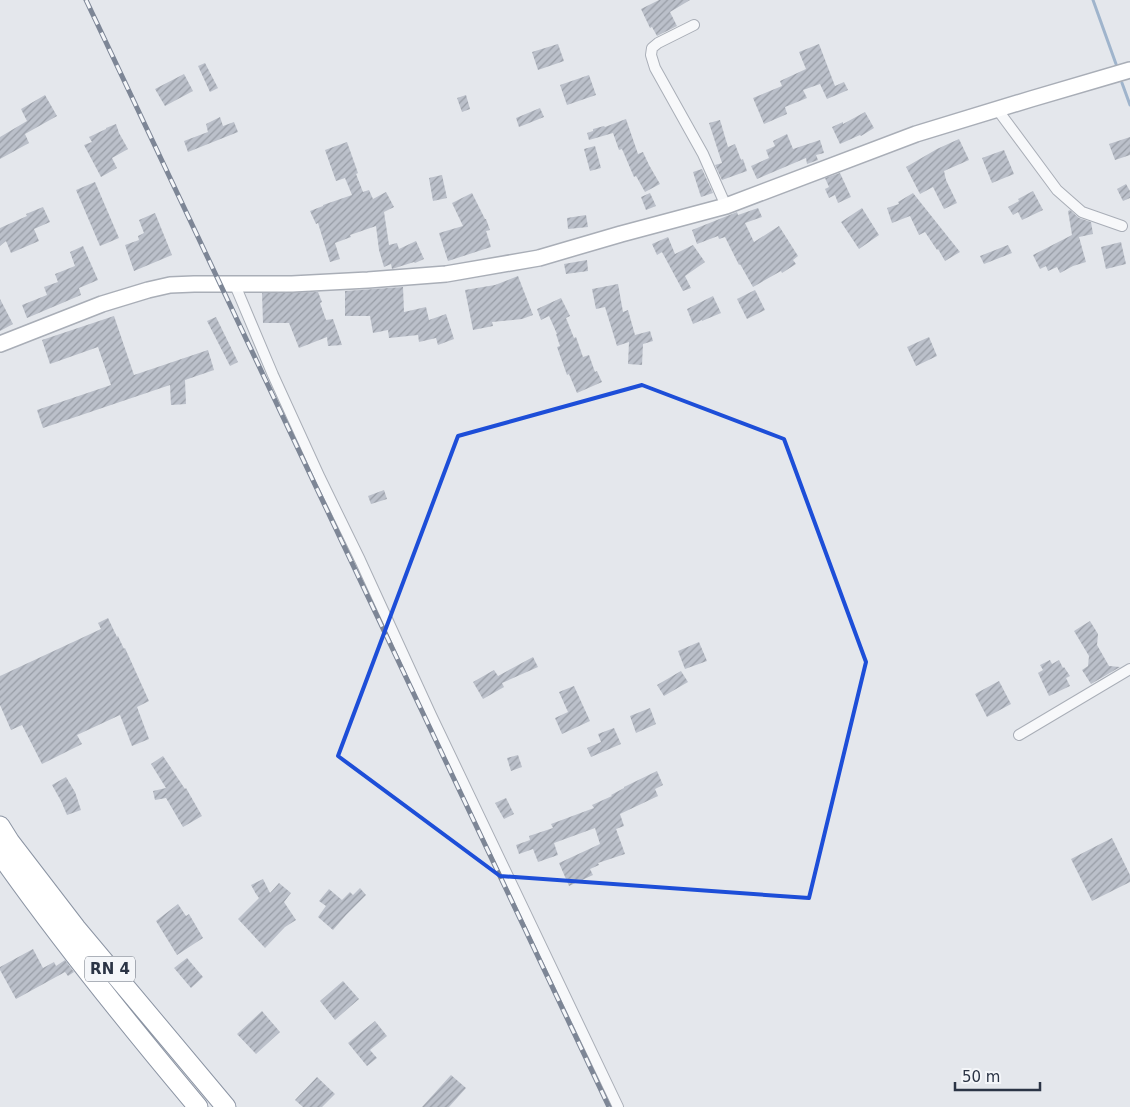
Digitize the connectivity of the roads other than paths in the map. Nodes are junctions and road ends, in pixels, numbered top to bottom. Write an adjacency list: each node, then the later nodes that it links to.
1 (694, 25): 4 (street)
2 (1130, 70): 3 (main road)
3 (997, 109): 4 (main road); 5 (street)
4 (726, 206): 6 (main road)
5 (1122, 226)
6 (234, 285): 7 (main road); 14 (street)
7 (0, 344)
8 (1130, 669): 9 (street)
9 (1019, 735)
10 (0, 826): 13 (highway, RN 4)
11 (0, 854): 12 (highway, RN 4)
12 (198, 1107)
13 (226, 1107)
14 (618, 1107)

